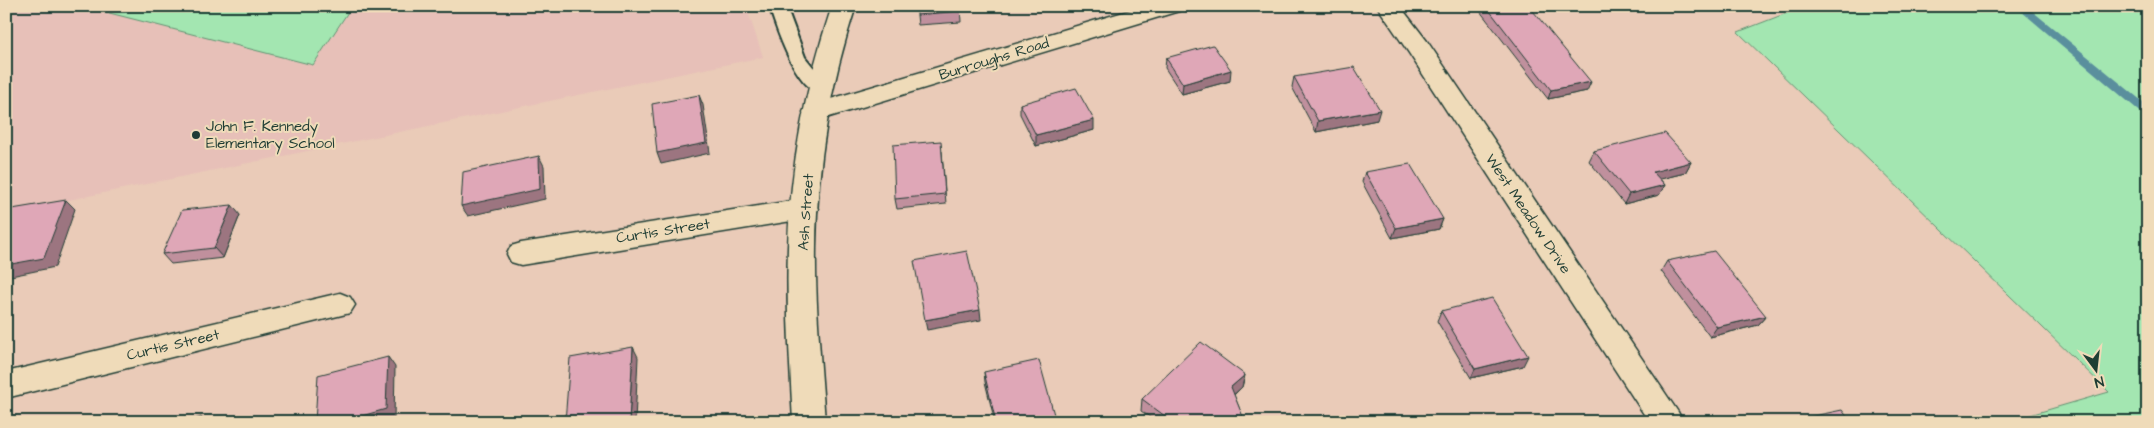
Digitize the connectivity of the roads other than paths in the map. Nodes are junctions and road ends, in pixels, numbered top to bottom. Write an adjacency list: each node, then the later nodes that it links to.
1 (777, 6): 5 (lane)
2 (844, 6): 5 (street, Ash Street)
3 (1171, 6): 5 (street, Burroughs Road)
4 (1388, 6): 11 (street, West Meadow Drive)
5 (819, 100): 6 (street, Ash Street)
6 (804, 209): 7 (street, Curtis Street); 10 (street, Ash Street)
7 (521, 254)
8 (340, 305): 9 (street, Curtis Street)
9 (6, 385)
10 (809, 422)
11 (1667, 422)

